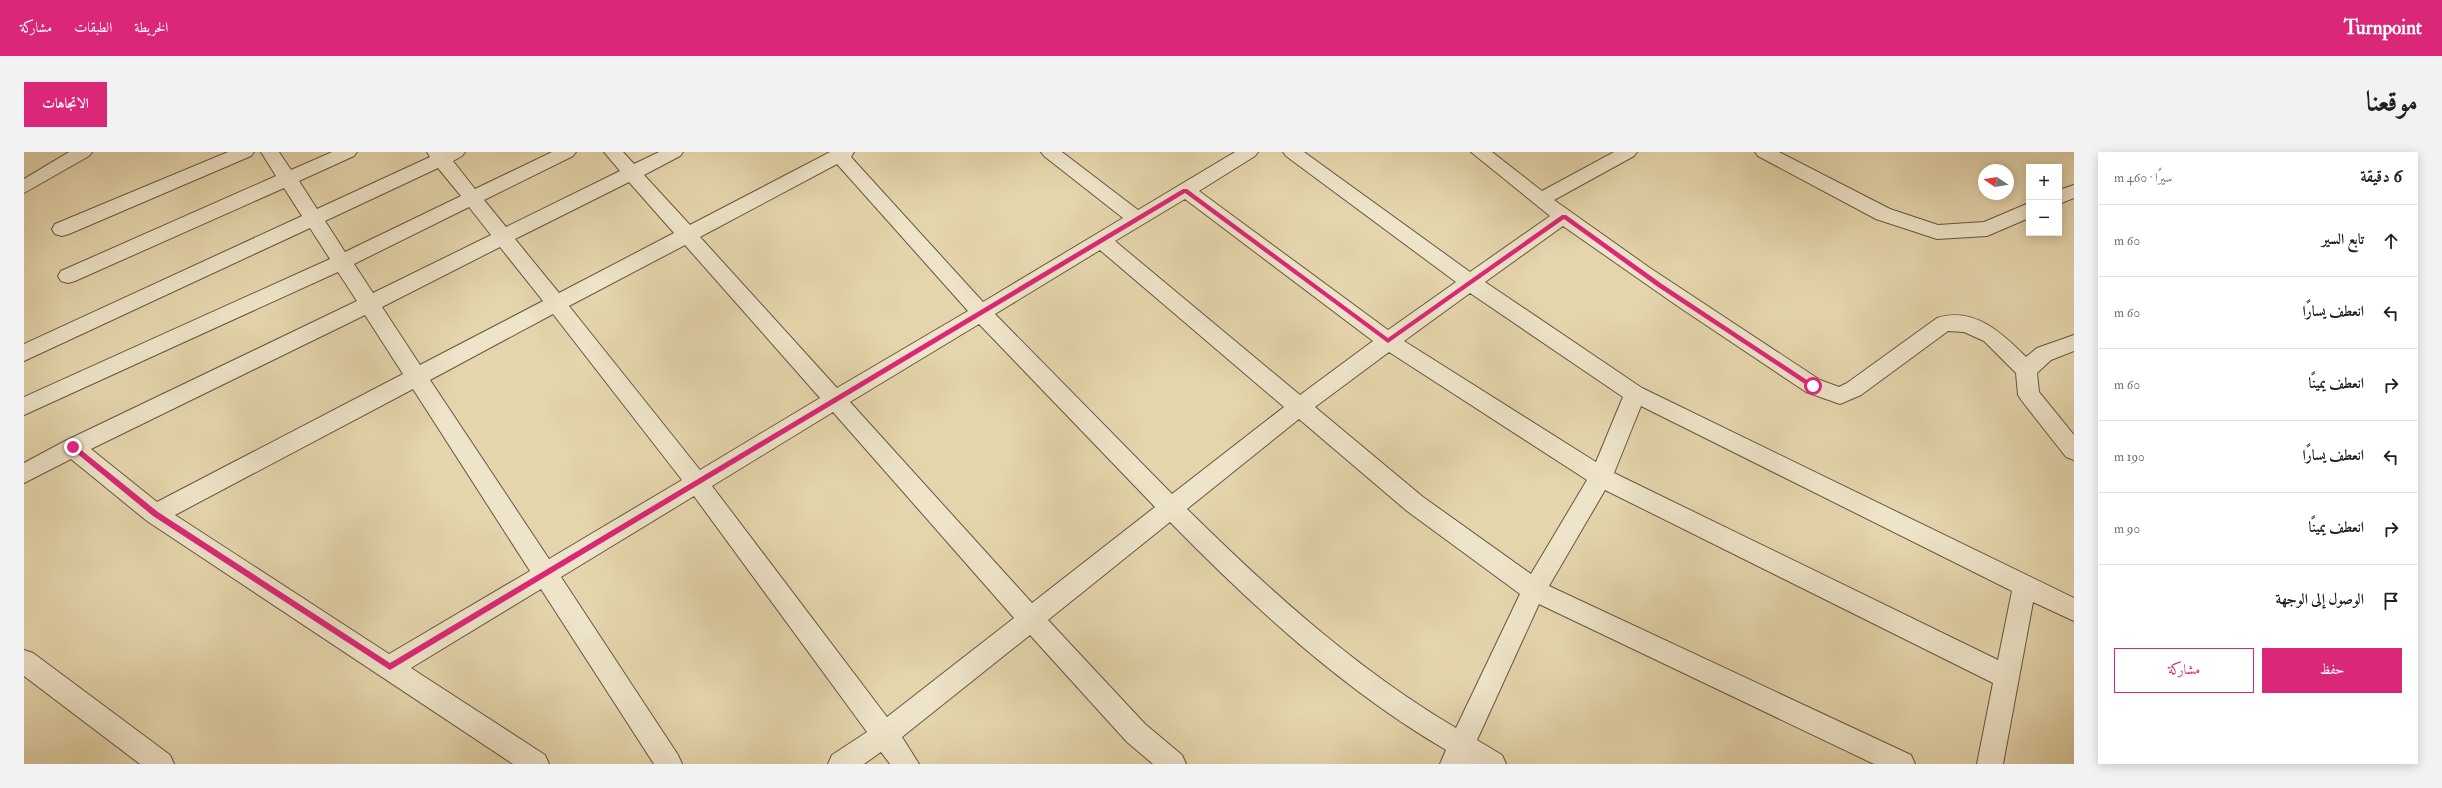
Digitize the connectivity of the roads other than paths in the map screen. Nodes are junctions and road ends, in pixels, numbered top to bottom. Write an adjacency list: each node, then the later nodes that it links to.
1 (84, 152): 18 (street)
2 (245, 152): 28 (street)
3 (270, 152): 17 (street)
4 (348, 152): 17 (street)
5 (567, 152): 22 (street)
6 (613, 152): 16 (street)
7 (674, 152): 16 (street)
8 (1050, 152): 27 (street)
9 (1249, 152): 19 (street)
10 (1292, 152): 34 (street)
11 (1480, 152): 23 (street)
12 (1628, 152): 23 (street)
13 (1764, 152): 24 (street)
14 (444, 154): 22 (street); 26 (street)
15 (842, 154): 29 (street); 37 (street)
16 (632, 173): 29 (street); 30 (street)
17 (287, 178): 26 (street); 33 (street)
18 (24, 187)
19 (1185, 190): 27 (street); 38 (street)
20 (2074, 191): 21 (street)
21 (2062, 196)
22 (472, 199): 30 (street); 32 (street)
23 (1541, 199): 25 (street)
24 (2026, 211)
25 (1564, 216): 34 (street); 41 (street)
26 (312, 217): 32 (street); 40 (street)
27 (1137, 219): 31 (street)
28 (62, 229)
29 (687, 235): 36 (street); 44 (street)
30 (502, 236): 35 (street); 36 (street)
31 (1101, 240): 37 (street); 46 (street)
32 (341, 262): 35 (street); 45 (street)
33 (68, 276)
34 (1471, 283): 38 (street); 43 (street)
35 (368, 304): 42 (street); 47 (street)
36 (555, 304): 42 (street); 51 (street)
37 (981, 313): 44 (street); 52 (street)
38 (1388, 341): 46 (street); 50 (street)
39 (2074, 343): 41 (street)
40 (24, 353)
41 (2026, 370): 48 (street)
42 (416, 377): 53 (street); 54 (street)
43 (1635, 394): 50 (street); 55 (street)
44 (835, 400): 51 (street); 58 (street)
45 (24, 406)
46 (1299, 407): 52 (street); 56 (street)
47 (73, 447): 49 (street); 53 (street)
48 (2074, 451)
49 (24, 474)
50 (1601, 477): 56 (street); 61 (street)
51 (697, 483): 54 (street); 62 (street)
52 (1170, 509): 58 (street); 63 (street)
53 (155, 514): 60 (street)
54 (544, 574): 60 (street); 66 (street)
55 (2025, 584): 57 (street); 61 (street)
56 (1534, 590): 63 (street); 71 (street)
57 (2074, 610)
58 (1031, 619): 62 (street); 69 (street)
59 (24, 661): 64 (street)
60 (390, 667): 65 (street)
61 (2005, 676): 72 (street)
62 (883, 736): 67 (street); 68 (street)
63 (1457, 755): 70 (street)
64 (161, 764)
65 (536, 764)
66 (669, 764)
67 (841, 764)
68 (906, 764)
69 (1173, 764)
70 (1493, 764)
71 (1902, 764)
72 (1990, 764)

